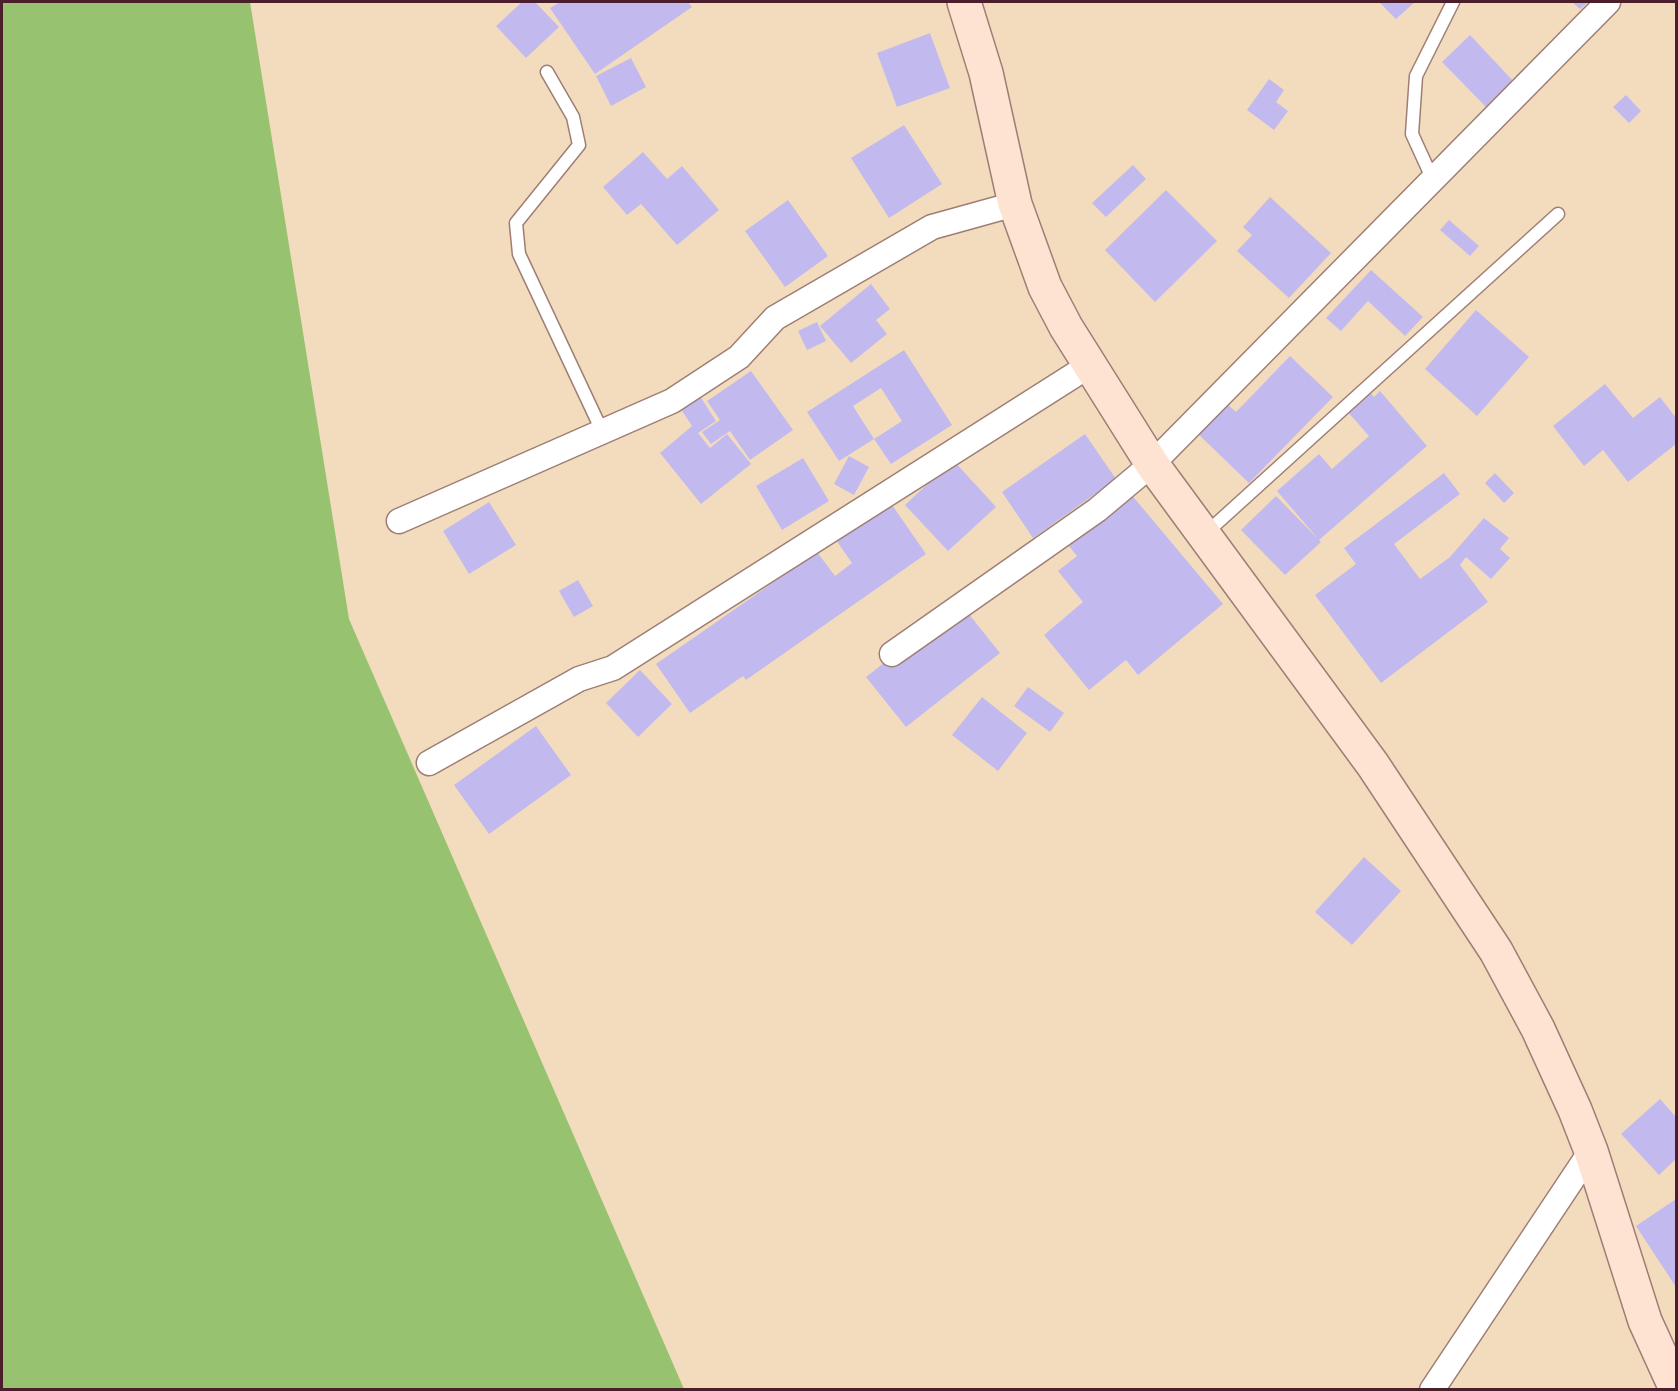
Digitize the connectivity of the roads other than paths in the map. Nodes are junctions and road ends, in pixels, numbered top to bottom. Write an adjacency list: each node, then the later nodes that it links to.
1 (964, 2): 6 (main road)
2 (1453, 2): 5 (lane)
3 (1608, 2): 5 (street)
4 (547, 72): 9 (lane)
5 (1433, 180): 10 (street)
6 (1015, 204): 8 (main road); 9 (street)
7 (1558, 214): 12 (lane)
8 (1090, 365): 10 (main road); 14 (street)
9 (603, 433): 11 (street)
10 (1152, 464): 12 (main road); 13 (street)
11 (399, 521)
12 (1204, 535): 15 (main road)
13 (892, 654)
14 (429, 763)
15 (1591, 1151): 16 (street); 17 (main road)
16 (1432, 1389)
17 (1677, 1389)

